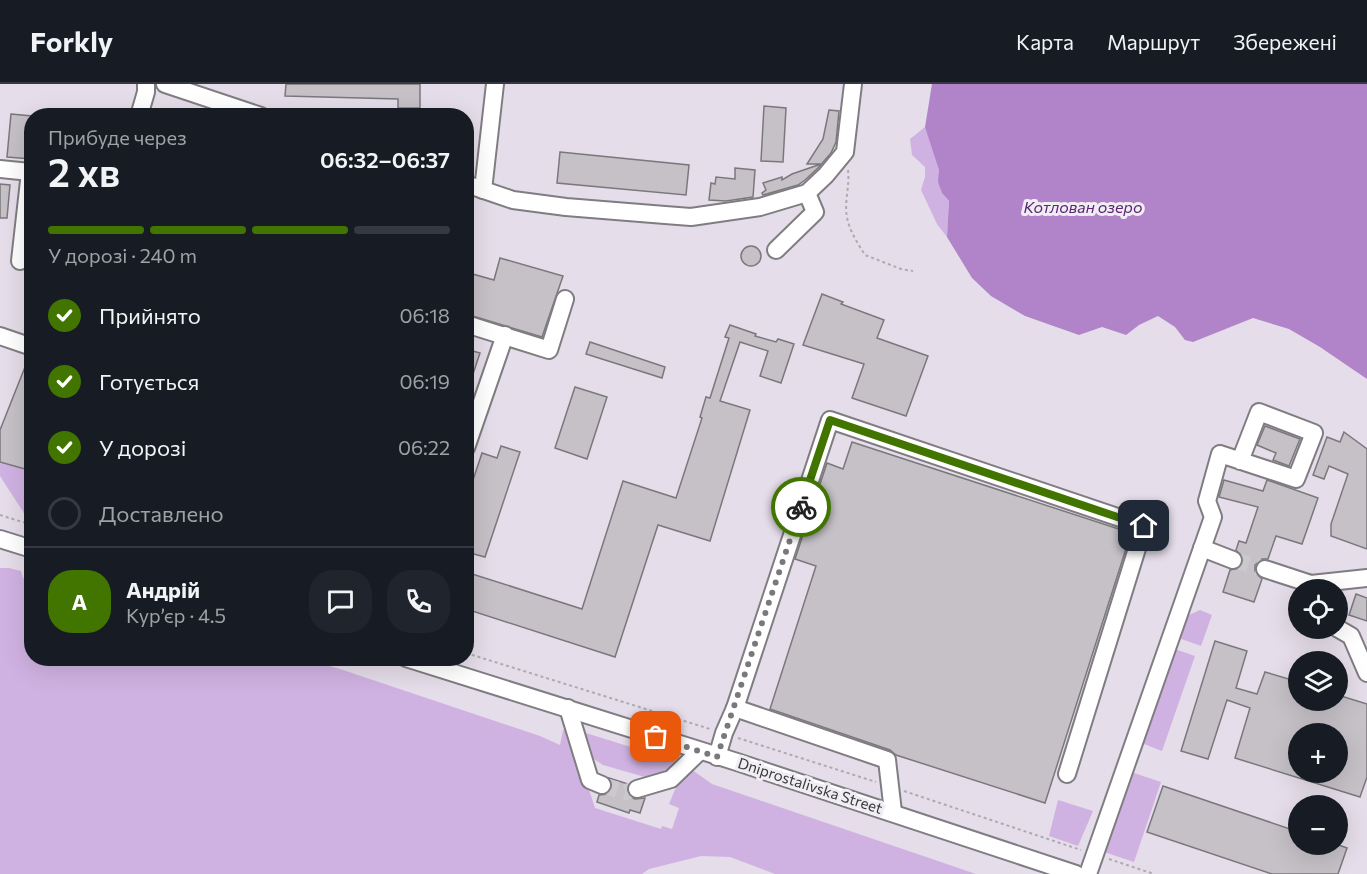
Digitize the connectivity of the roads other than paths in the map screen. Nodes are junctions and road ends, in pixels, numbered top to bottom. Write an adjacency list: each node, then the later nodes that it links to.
1 (146, 84): 5 (street)
2 (165, 84): 6 (street)
3 (495, 84): 10 (street)
4 (853, 84): 11 (street)
5 (141, 108)
6 (237, 108)
7 (0, 169): 8 (street)
8 (24, 171)
9 (474, 187): 10 (street)
10 (483, 190): 11 (street)
11 (807, 193): 13 (street)
12 (24, 225): 14 (street)
13 (776, 250)
14 (20, 261)
15 (565, 299): 17 (street)
16 (474, 326): 17 (street)
17 (505, 335): 20 (street)
18 (0, 336): 19 (street)
19 (24, 344)
20 (474, 425)
21 (1240, 461): 21 (street); 24 (street)
22 (1, 539): 23 (street)
23 (24, 546)
24 (1202, 548): 25 (street); 43 (street)
25 (1233, 560)
26 (1265, 569): 28 (street)
27 (1367, 578): 29 (street)
28 (1291, 579)
29 (1348, 581)
30 (1348, 634): 32 (street)
31 (432, 666): 33 (street, Dniprostalivska Street)
32 (1367, 673)
33 (568, 708): 35 (street, Dniprostalivska Street); 38 (street)
34 (735, 708): 36 (street); 37 (street); 40 (street)
35 (700, 751): 36 (street, Dniprostalivska Street); 39 (street)
36 (717, 757): 40 (street, Dniprostalivska Street)
37 (1066, 774)
38 (602, 785)
39 (637, 789)
40 (892, 813): 41 (street, Dniprostalivska Street)
41 (1033, 866): 42 (street, Dniprostalivska Street)
42 (1076, 874)
43 (1088, 874)

